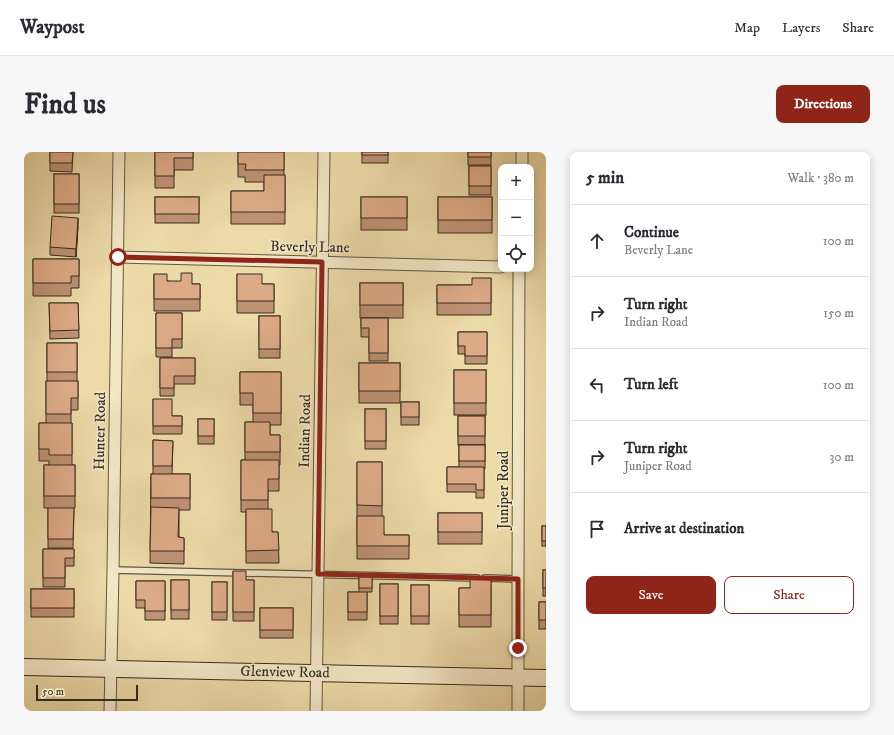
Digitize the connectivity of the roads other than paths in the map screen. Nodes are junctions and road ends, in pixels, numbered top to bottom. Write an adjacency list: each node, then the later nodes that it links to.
1 (120, 152): 5 (street, Hunter Road)
2 (324, 152): 6 (street, Indian Road)
3 (522, 152): 4 (street)
4 (522, 164)
5 (118, 257): 6 (street, Beverly Lane); 9 (street, Hunter Road)
6 (322, 262): 7 (street, Beverly Lane); 10 (street, Indian Road)
7 (498, 266)
8 (519, 272): 11 (street, Juniper Road)
9 (113, 570): 10 (lane); 13 (street, Hunter Road)
10 (318, 574): 11 (lane); 14 (street, Indian Road)
11 (518, 579): 15 (street, Juniper Road)
12 (24, 667): 13 (main road, Glenview Road)
13 (110, 669): 14 (main road, Glenview Road); 17 (street, Hunter Road)
14 (316, 673): 15 (main road, Glenview Road); 18 (street, Indian Road)
15 (518, 677): 16 (main road, Glenview Road); 19 (street, Juniper Road)
16 (546, 678)
17 (110, 711)
18 (316, 711)
19 (518, 711)

